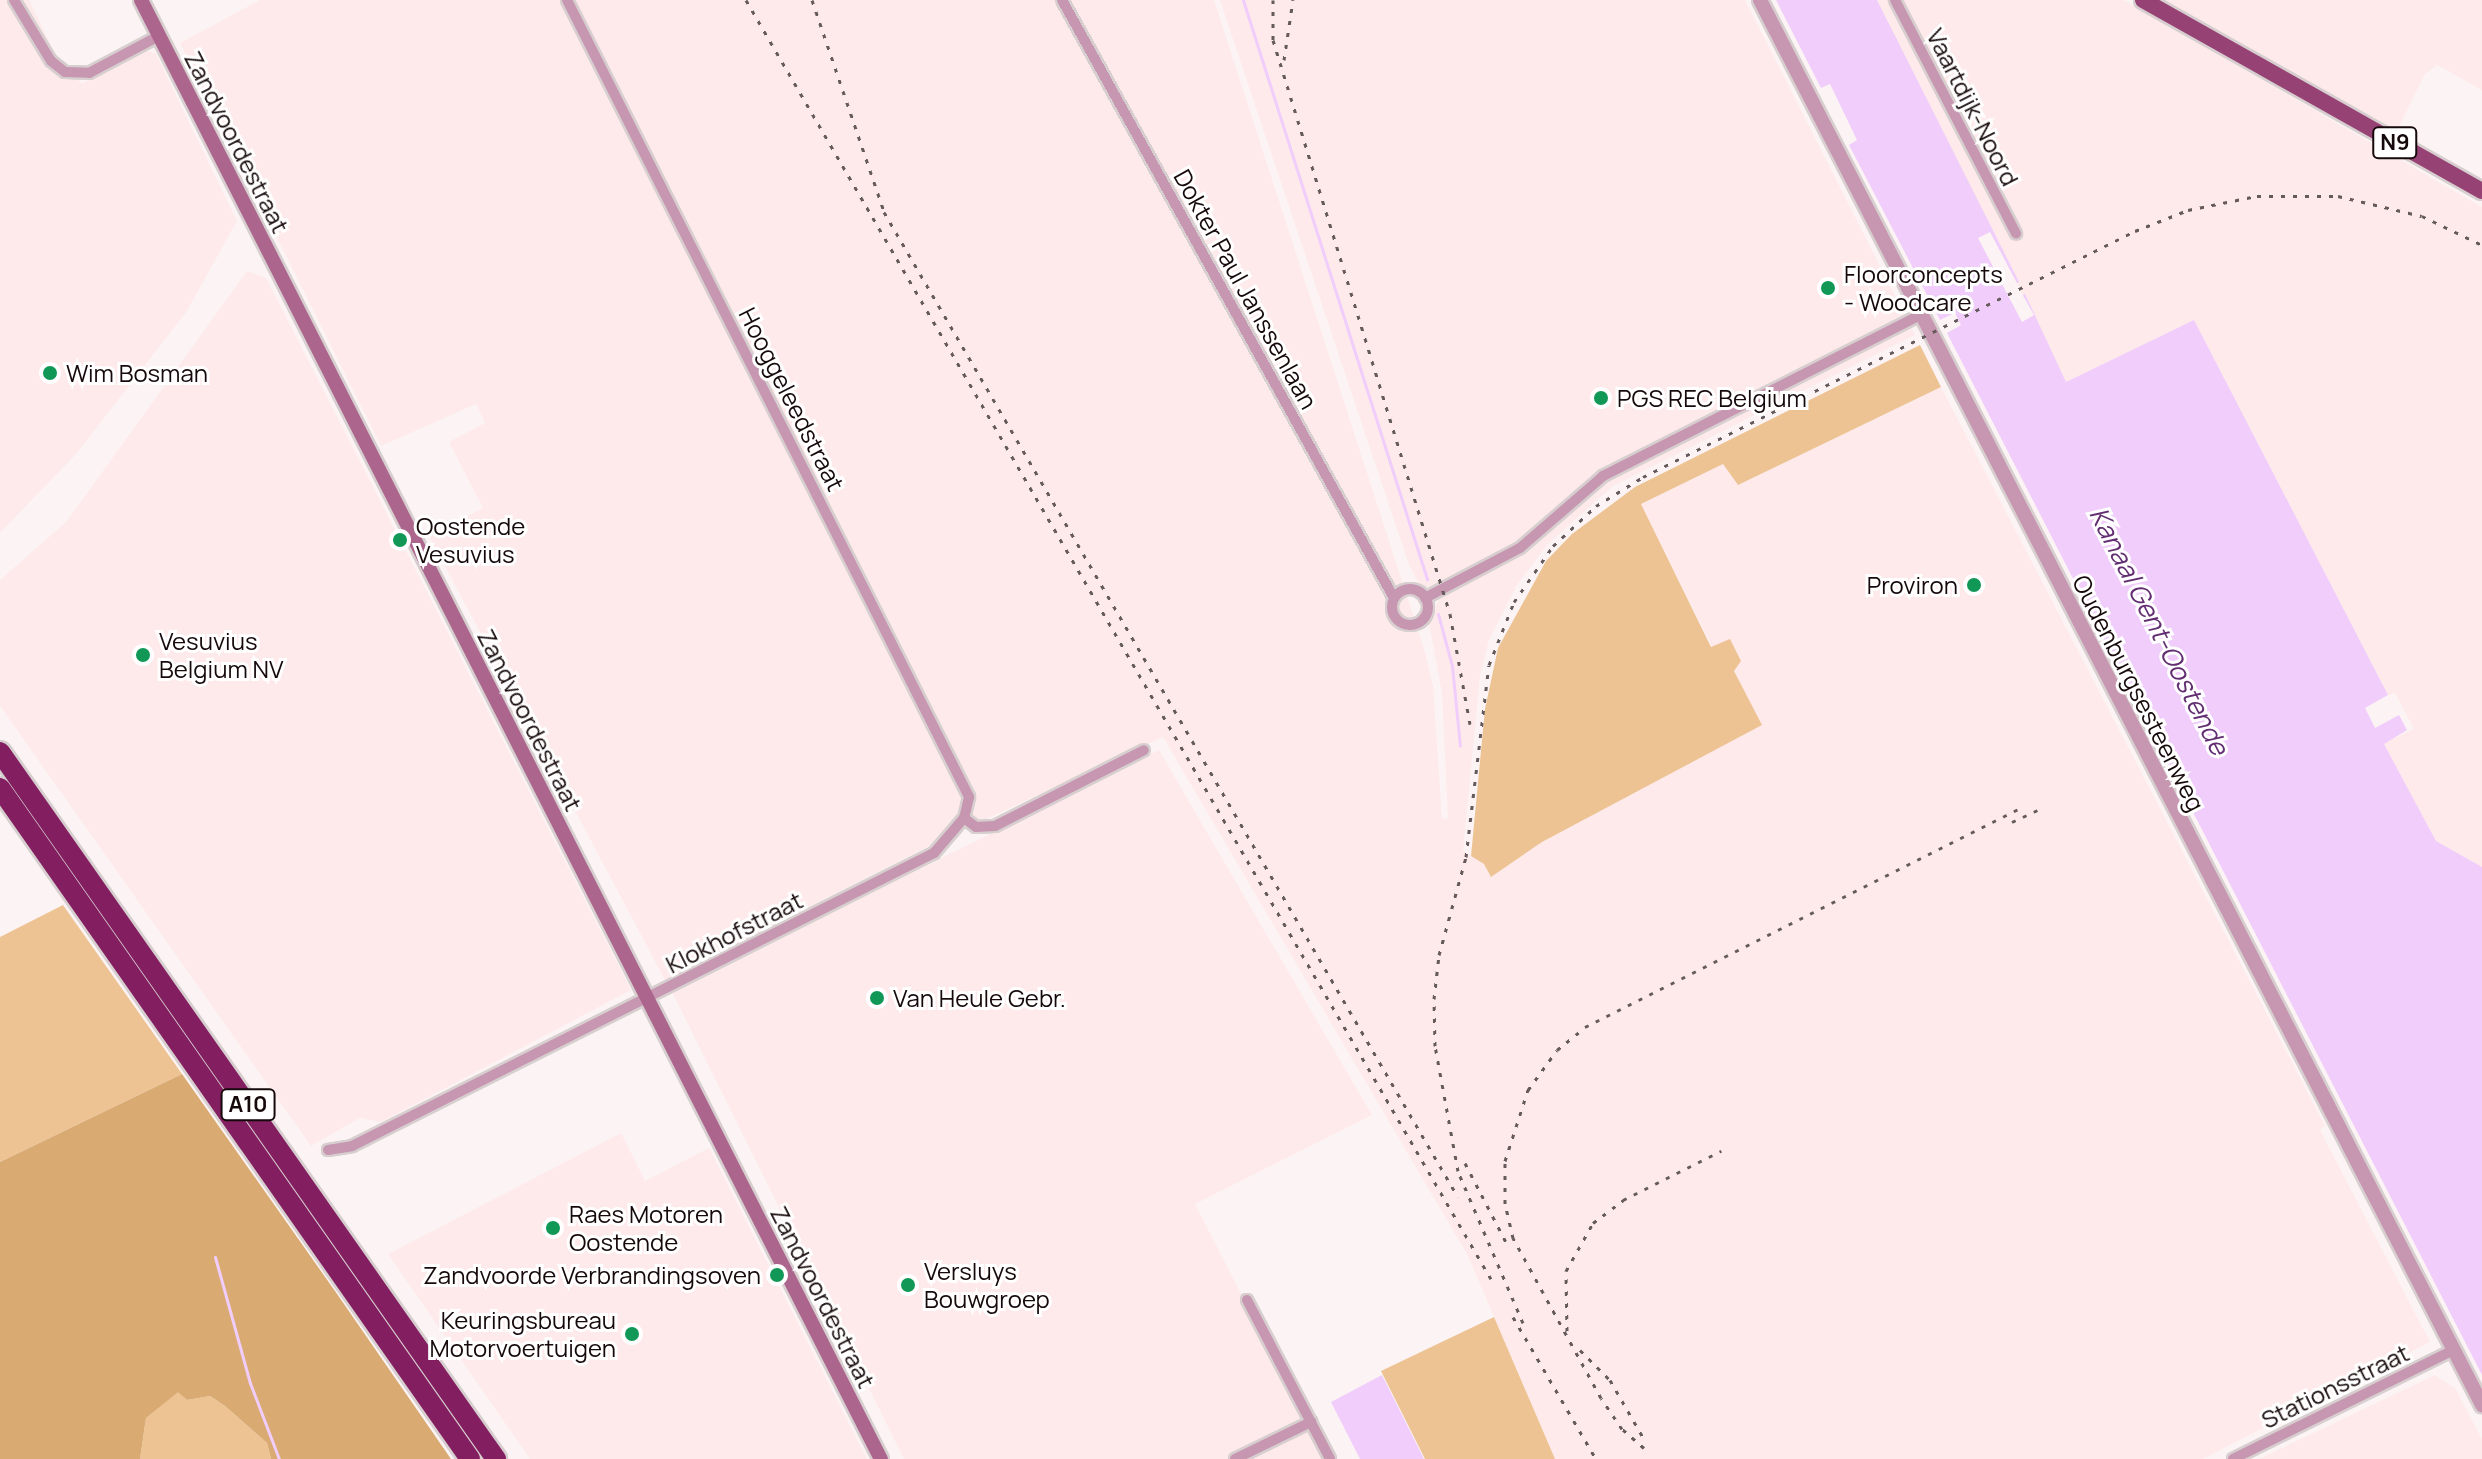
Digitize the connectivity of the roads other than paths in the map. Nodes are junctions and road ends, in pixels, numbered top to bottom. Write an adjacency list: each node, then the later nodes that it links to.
1 (14, 0): 8 (street)
2 (141, 0): 8 (main road, Zandvoordestraat)
3 (567, 0): 17 (street, Hooggeleedstraat)
4 (1062, 0): 12 (street, Dokter Paul Janssenlaan)
5 (1760, 0): 11 (street, Oudenburgsesteenweg)
6 (1895, 0): 10 (street, Vaartdijk-Noord)
7 (2143, 0): 9 (main road, N9)
8 (159, 36): 18 (main road, Zandvoordestraat)
9 (2482, 191)
10 (2016, 233)
11 (1922, 314): 13 (street, Dokter Paul Janssenlaan); 21 (street, Oudenburgsesteenweg)
12 (1394, 598): 13 (street, Dokter Paul Janssenlaan); 13 (street, Dokter Paul Janssenlaan)
13 (1425, 598)
14 (1144, 750): 17 (street)
15 (0, 752): 25 (highway, A10)
16 (0, 788): 24 (highway, A10)
17 (964, 818): 18 (street, Klokhofstraat)
18 (647, 998): 19 (street, Klokhofstraat); 26 (main road, Zandvoordestraat)
19 (328, 1150)
20 (1247, 1300): 23 (street)
21 (2454, 1350): 22 (street, Oudenburgsesteenweg); 29 (street, Stationsstraat)
22 (2482, 1405)
23 (1311, 1422): 27 (street); 28 (street)
24 (470, 1459)
25 (496, 1459)
26 (881, 1459)
27 (1235, 1459)
28 (1330, 1459)
29 (2233, 1459)

